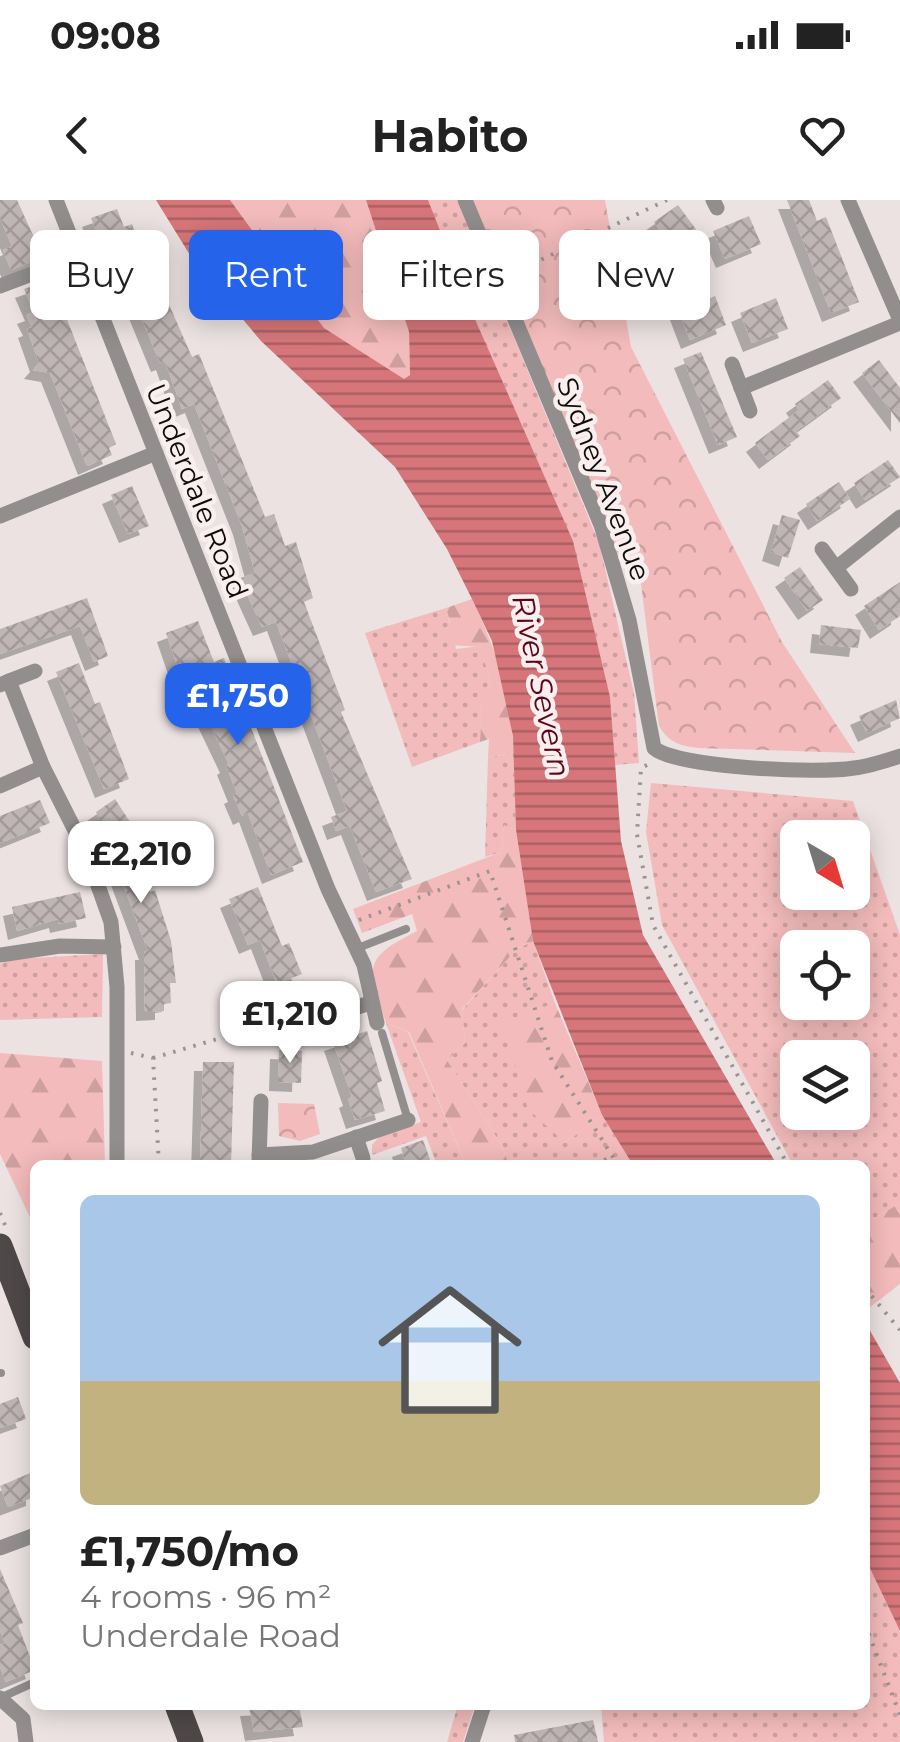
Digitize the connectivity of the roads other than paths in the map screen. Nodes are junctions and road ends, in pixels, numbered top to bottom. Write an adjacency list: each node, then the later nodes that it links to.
1 (56, 200): 4 (street, Underdale Road)
2 (465, 200): 20 (street, Sydney Avenue)
3 (848, 200): 8 (street)
4 (67, 230)
5 (30, 275): 6 (street)
6 (0, 286)
7 (102, 320): 12 (street, Underdale Road)
8 (900, 321): 10 (street)
9 (732, 364): 10 (street)
10 (741, 388): 11 (street)
11 (750, 410)
12 (156, 453): 13 (street); 25 (street, Underdale Road)
13 (0, 516)
14 (900, 517): 16 (street)
15 (822, 549): 16 (street)
16 (836, 568): 17 (street)
17 (851, 589)
18 (35, 671): 19 (street)
19 (4, 683): 21 (street)
20 (900, 756)
21 (43, 767): 22 (street); 24 (street)
22 (0, 786)
23 (406, 929): 25 (lane)
24 (114, 947): 26 (street); 34 (street)
25 (358, 948): 27 (street, Underdale Road)
26 (0, 955)
27 (370, 1003): 28 (street); 29 (street, Underdale Road)
28 (333, 1015)
29 (380, 1028): 31 (lane)
30 (260, 1101): 35 (street)
31 (408, 1120): 32 (street)
32 (356, 1137): 33 (street); 35 (street)
33 (363, 1158)
34 (118, 1160)
35 (259, 1160)
36 (0, 1246): 37 (main road)
37 (30, 1324)
38 (30, 1536): 39 (street)
39 (0, 1548)
40 (30, 1684): 41 (lane)
41 (0, 1698): 44 (street)
42 (179, 1710): 45 (main road)
43 (482, 1710): 46 (street)
44 (26, 1742)
45 (191, 1742)
46 (472, 1742)

